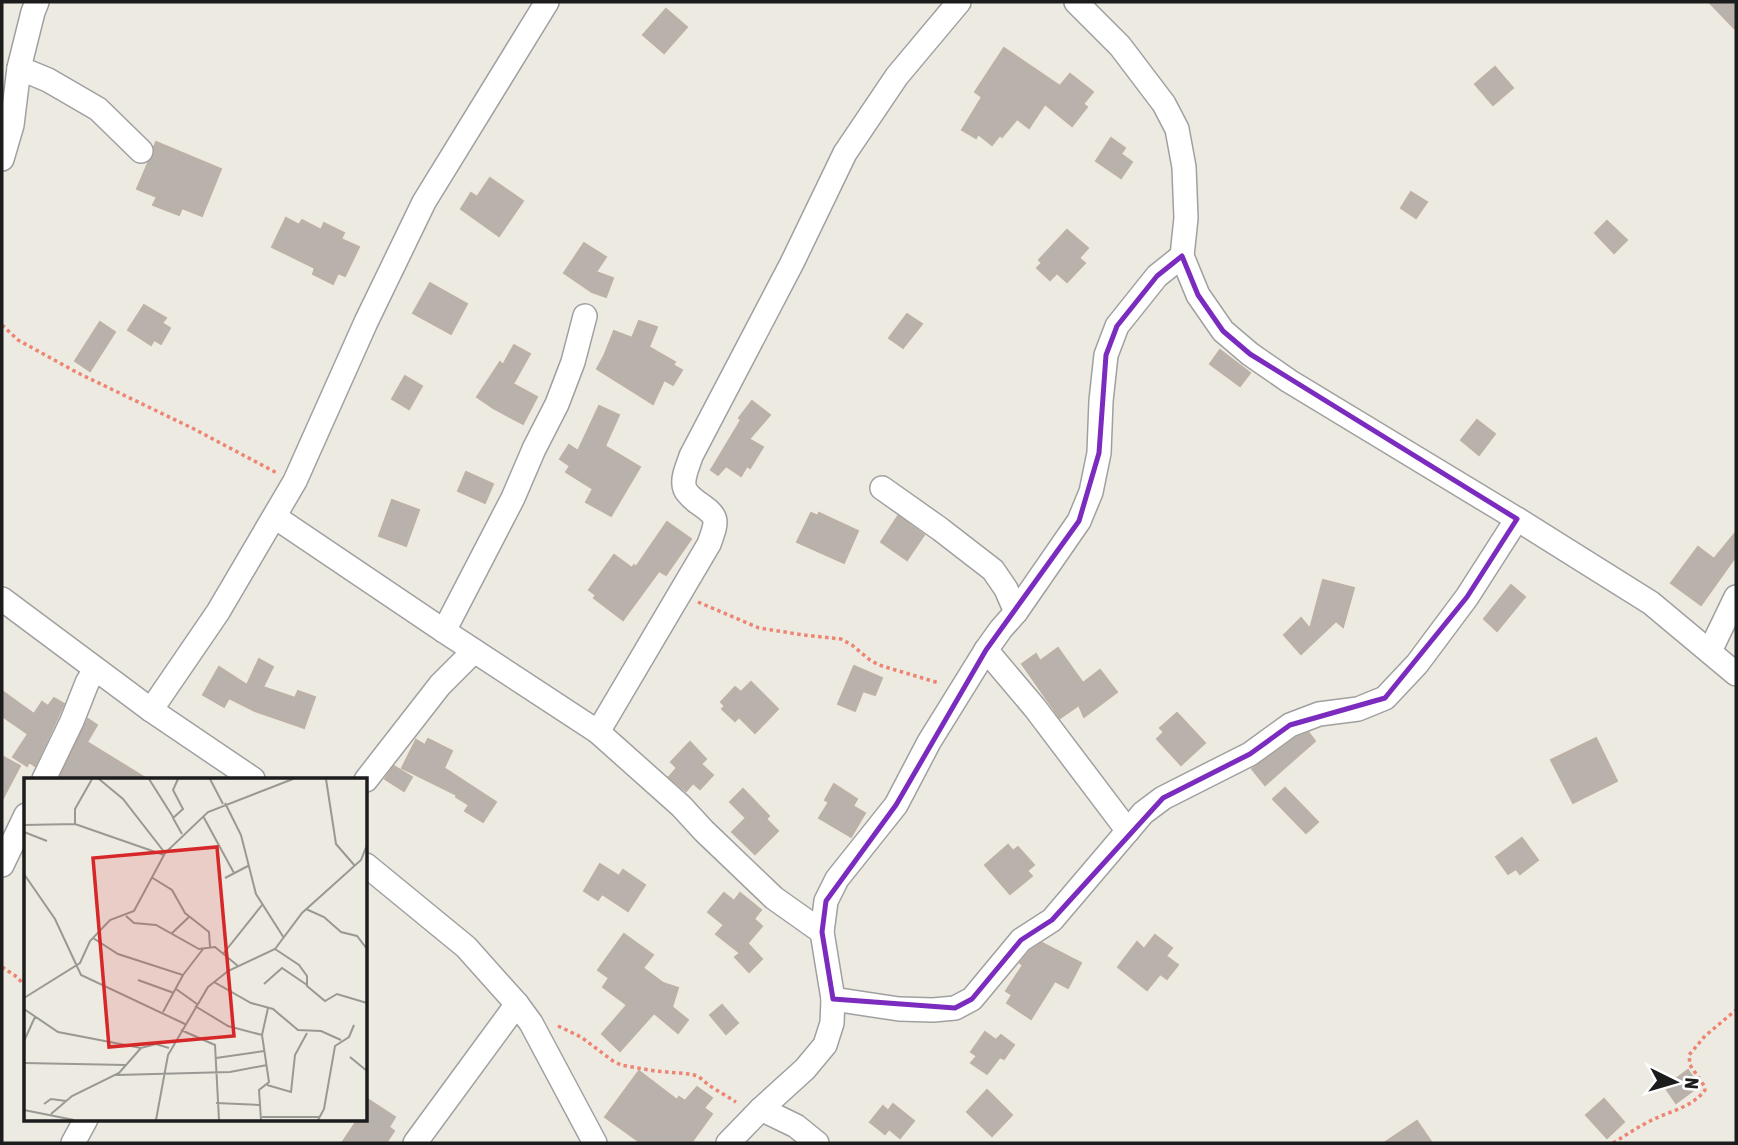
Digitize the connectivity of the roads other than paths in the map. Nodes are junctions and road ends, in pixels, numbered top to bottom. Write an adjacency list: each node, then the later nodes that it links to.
1 (37, 2): 5 (street)
2 (547, 2): 11 (street)
3 (959, 2): 22 (street)
4 (1076, 2): 8 (street)
5 (19, 68): 6 (street); 7 (street)
6 (141, 151)
7 (2, 159)
8 (1182, 256): 12 (street); 15 (street)
9 (585, 316): 16 (street)
10 (882, 488): 15 (street)
11 (275, 517): 16 (street); 21 (street)
12 (1517, 519): 19 (street); 27 (street)
13 (1736, 597): 19 (street)
14 (2, 599): 20 (street)
15 (1016, 612): 17 (street)
16 (444, 631): 18 (street)
17 (986, 650): 27 (street); 30 (street)
18 (474, 651): 22 (street); 25 (street)
19 (1728, 663)
20 (95, 668): 21 (street); 23 (street)
21 (151, 710): 24 (street)
22 (598, 732): 30 (street)
23 (44, 778)
24 (252, 778)
25 (368, 778)
26 (24, 820): 28 (street)
27 (1128, 831): 31 (street)
28 (2, 865)
29 (368, 867): 32 (street)
30 (822, 932): 31 (street)
31 (833, 999): 33 (street)
32 (519, 1007): 36 (street); 37 (street)
33 (758, 1112): 38 (street); 39 (street)
34 (85, 1120): 35 (street)
35 (73, 1143)
36 (415, 1143)
37 (595, 1143)
38 (728, 1143)
39 (817, 1143)

